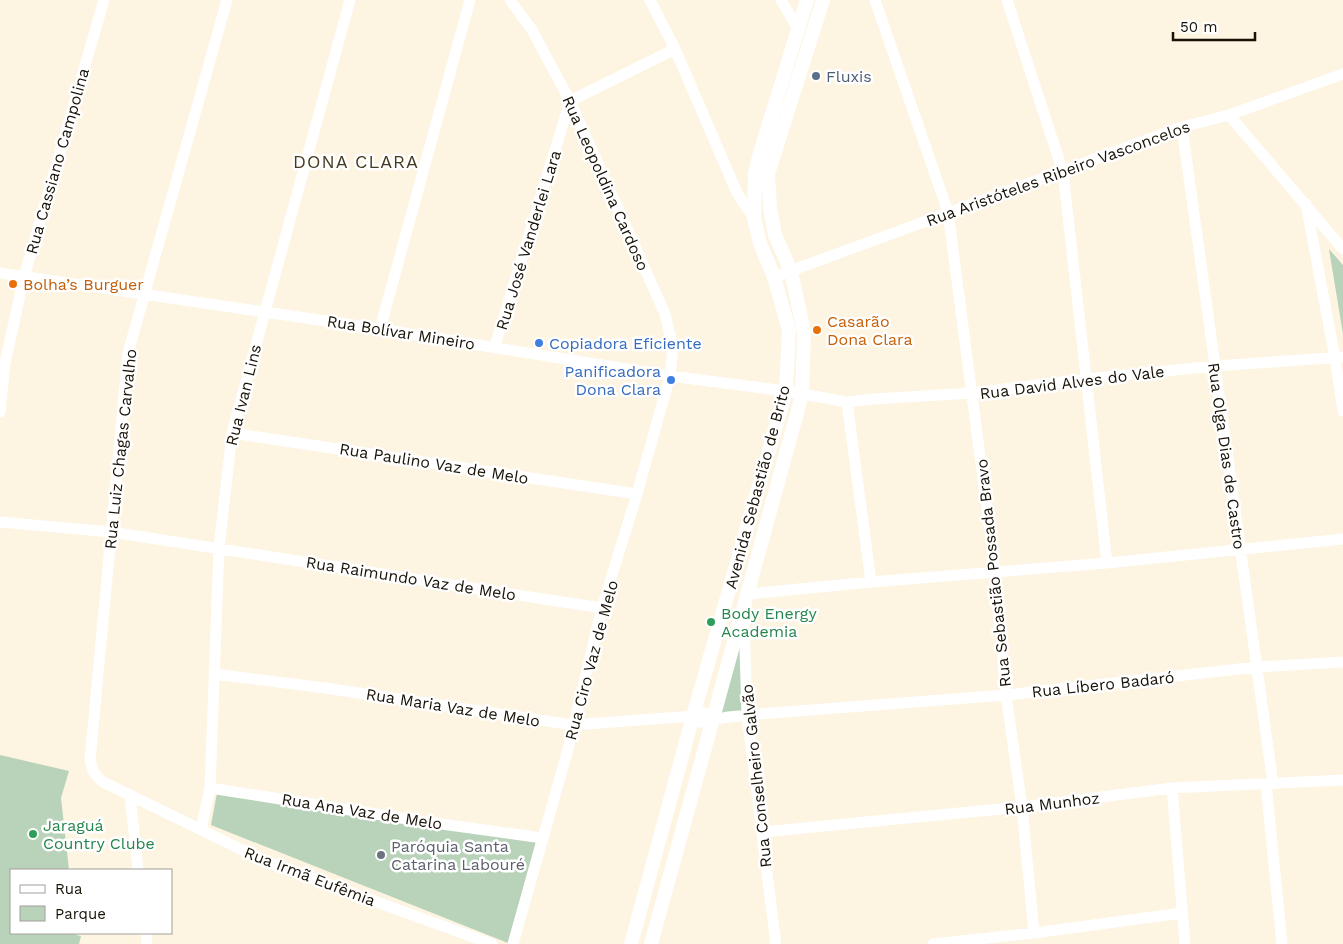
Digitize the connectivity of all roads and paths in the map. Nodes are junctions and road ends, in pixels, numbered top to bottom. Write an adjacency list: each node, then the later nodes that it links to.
1 (104, 0): 25 (street, Rua Cassiano Campolina)
2 (227, 0): 27 (street, Rua Luiz Chagas Carvalho)
3 (350, 0): 28 (street, Rua Ivan Lins)
4 (470, 0): 29 (street)
5 (510, 0): 15 (street, Rua Leopoldina Cardoso)
6 (650, 0): 13 (street)
7 (782, 0): 12 (street)
8 (807, 0): 12 (street, Avenida Sebastião de Brito)
9 (823, 0): 23 (street, Avenida Sebastião de Brito)
10 (875, 0): 20 (street, Rua Sebastião Possada Bravo)
11 (1007, 0): 18 (street)
12 (798, 29): 21 (street, Avenida Sebastião de Brito)
13 (675, 49): 15 (street); 21 (street)
14 (1343, 74): 16 (street, Rua Aristóteles Ribeiro Vasconcelos)
15 (570, 101): 30 (street, Rua José Vanderlei Lara); 33 (street, Rua Leopoldina Cardoso)
16 (1229, 115): 17 (street, Rua Aristóteles Ribeiro Vasconcelos); 19 (street)
17 (1182, 127): 18 (street, Rua Aristóteles Ribeiro Vasconcelos); 32 (street, Rua Olga Dias de Castro)
18 (1062, 172): 20 (street, Rua Aristóteles Ribeiro Vasconcelos); 34 (street)
19 (1306, 204): 22 (street); 31 (street)
20 (948, 212): 23 (street, Rua Aristóteles Ribeiro Vasconcelos); 37 (street, Rua Sebastião Possada Bravo)
21 (754, 218): 26 (street, Avenida Sebastião de Brito)
22 (1343, 249)
23 (791, 271): 26 (street, Rua Aristóteles Ribeiro Vasconcelos); 36 (street, Avenida Sebastião de Brito)
24 (0, 273): 25 (street, Rua Bolívar Mineiro)
25 (24, 277): 27 (street, Rua Bolívar Mineiro); 40 (street, Rua Cassiano Campolina)
26 (774, 277): 35 (street, Avenida Sebastião de Brito)
27 (146, 295): 28 (street, Rua Bolívar Mineiro); 44 (street, Rua Luiz Chagas Carvalho)
28 (264, 312): 29 (street, Rua Bolívar Mineiro); 41 (street, Rua Ivan Lins)
29 (380, 329): 30 (street, Rua Bolívar Mineiro)
30 (495, 346): 33 (street, Rua Bolívar Mineiro)
31 (1339, 358): 32 (street, Rua David Alves do Vale); 39 (street)
32 (1215, 366): 34 (street, Rua David Alves do Vale); 47 (street, Rua Olga Dias de Castro)
33 (670, 376): 35 (street, Rua Bolívar Mineiro); 42 (street, Rua Ciro Vaz de Melo)
34 (1086, 379): 37 (street, Rua David Alves do Vale); 48 (street)
35 (786, 392): 36 (street, Rua Bolívar Mineiro); 58 (street, Avenida Sebastião de Brito)
36 (802, 394): 38 (street, Rua David Alves do Vale); 51 (street, Avenida Sebastião de Brito)
37 (972, 394): 38 (street, Rua David Alves do Vale); 49 (street, Rua Sebastião Possada Bravo)
38 (846, 402): 50 (street)
39 (1343, 411)
40 (0, 412)
41 (232, 433): 42 (street, Rua Paulino Vaz de Melo); 46 (street, Rua Ivan Lins)
42 (637, 494): 52 (street, Rua Ciro Vaz de Melo)
43 (0, 522): 44 (street, Rua Raimundo Vaz de Melo)
44 (111, 532): 46 (street, Rua Raimundo Vaz de Melo); 61 (street, Rua Luiz Chagas Carvalho)
45 (1343, 539): 47 (street)
46 (219, 548): 52 (street, Rua Raimundo Vaz de Melo); 55 (street, Rua Ivan Lins)
47 (1240, 549): 48 (street); 54 (street, Rua Olga Dias de Castro)
48 (1107, 563): 49 (street)
49 (995, 571): 50 (street); 56 (street, Rua Sebastião Possada Bravo)
50 (870, 582): 51 (street)
51 (746, 601): 57 (street, Rua Conselheiro Galvão); 59 (street, Avenida Sebastião de Brito)
52 (602, 608): 60 (street, Rua Ciro Vaz de Melo)
53 (1343, 662): 54 (street, Rua Líbero Badaró)
54 (1257, 667): 56 (street, Rua Líbero Badaró); 63 (street, Rua Olga Dias de Castro)
55 (214, 674): 60 (street, Rua Maria Vaz de Melo); 64 (street, Rua Ivan Lins)
56 (1006, 694): 57 (street, Rua Líbero Badaró); 67 (street, Rua Sebastião Possada Bravo)
57 (747, 714): 59 (street, Rua Líbero Badaró); 69 (street, Rua Conselheiro Galvão)
58 (692, 716): 59 (street, Rua Maria Vaz de Melo); 60 (street, Rua Maria Vaz de Melo); 76 (street, Avenida Sebastião de Brito)
59 (713, 719): 77 (street, Avenida Sebastião de Brito)
60 (573, 725): 70 (street, Rua Ciro Vaz de Melo)
61 (90, 760): 66 (street, Rua Irmã Eufêmia)
62 (1343, 780): 63 (street, Rua Munhoz)
63 (1270, 784): 65 (street, Rua Munhoz); 81 (street, Rua Olga Dias de Castro)
64 (210, 788): 68 (street, Rua Ivan Lins); 70 (street, Rua Ana Vaz de Melo)
65 (1172, 788): 67 (street, Rua Munhoz); 72 (street)
66 (130, 795): 68 (street, Rua Irmã Eufêmia); 71 (street)
67 (1022, 808): 69 (street, Rua Munhoz); 73 (street, Rua Sebastião Possada Bravo)
68 (201, 830): 74 (street, Rua Irmã Eufêmia)
69 (762, 832): 78 (street, Rua Conselheiro Galvão)
70 (543, 838): 75 (street, Rua Ciro Vaz de Melo)
71 (138, 869)
72 (1182, 913): 73 (street); 80 (street)
73 (1034, 934): 79 (street)
74 (492, 944)
75 (513, 944)
76 (631, 944)
77 (651, 944)
78 (776, 944)
79 (933, 944)
80 (1185, 944)
81 (1282, 944)

